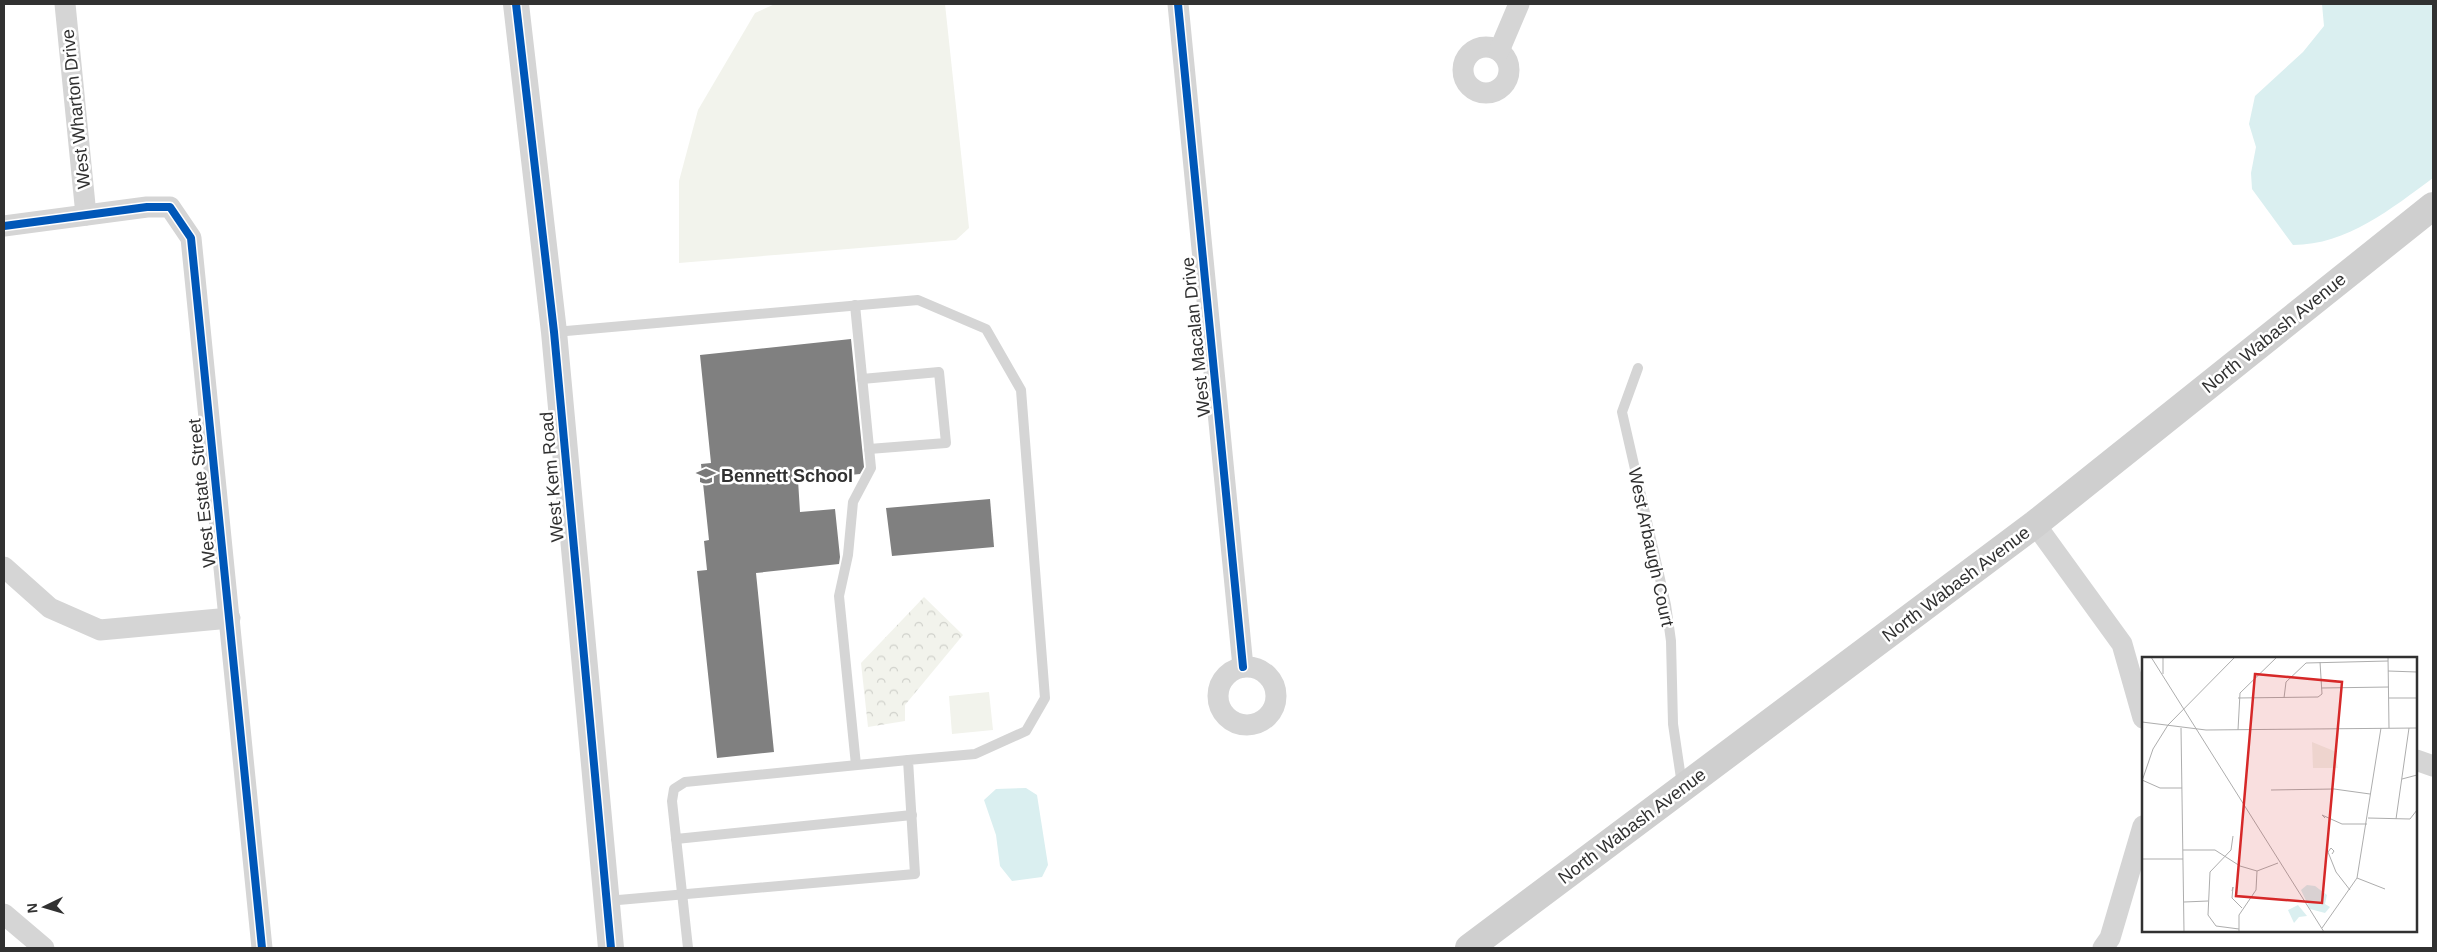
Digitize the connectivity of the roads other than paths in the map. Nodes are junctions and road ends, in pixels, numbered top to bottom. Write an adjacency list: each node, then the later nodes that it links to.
1 (65, 4): 7 (street, West Wharton Drive)
2 (516, 4): 10 (street, West Kem Road)
3 (1178, 4): 17 (street, West Macalan Drive)
4 (1519, 4): 5 (street)
5 (1499, 51)
6 (2433, 206): 14 (main road, North Wabash Avenue)
7 (86, 215): 8 (street, West Estate Street); 16 (street, West Estate Street)
8 (4, 226)
9 (855, 305): 10 (lane); 12 (lane); 19 (lane)
10 (554, 332): 28 (street, West Kem Road)
11 (1638, 368): 23 (lane, West Arbaugh Court)
12 (862, 379): 13 (lane); 13 (lane)
13 (870, 449): 21 (lane)
14 (2035, 524): 18 (street); 23 (main road, North Wabash Avenue)
15 (4, 567): 16 (street)
16 (230, 618): 31 (street, West Estate Street)
17 (1243, 667)
18 (2142, 714)
19 (908, 760): 21 (lane); 24 (lane)
20 (2417, 760): 22 (street)
21 (856, 765): 26 (lane)
22 (2433, 766)
23 (1683, 788): 34 (main road, North Wabash Avenue)
24 (912, 816): 26 (lane); 27 (lane)
25 (2142, 829): 35 (street)
26 (676, 839): 27 (lane)
27 (682, 894): 28 (lane); 33 (lane)
28 (607, 901): 32 (street, West Kem Road)
29 (4, 914): 30 (street)
30 (44, 948)
31 (262, 948)
32 (610, 948)
33 (688, 948)
34 (1469, 948)
35 (2104, 948)

